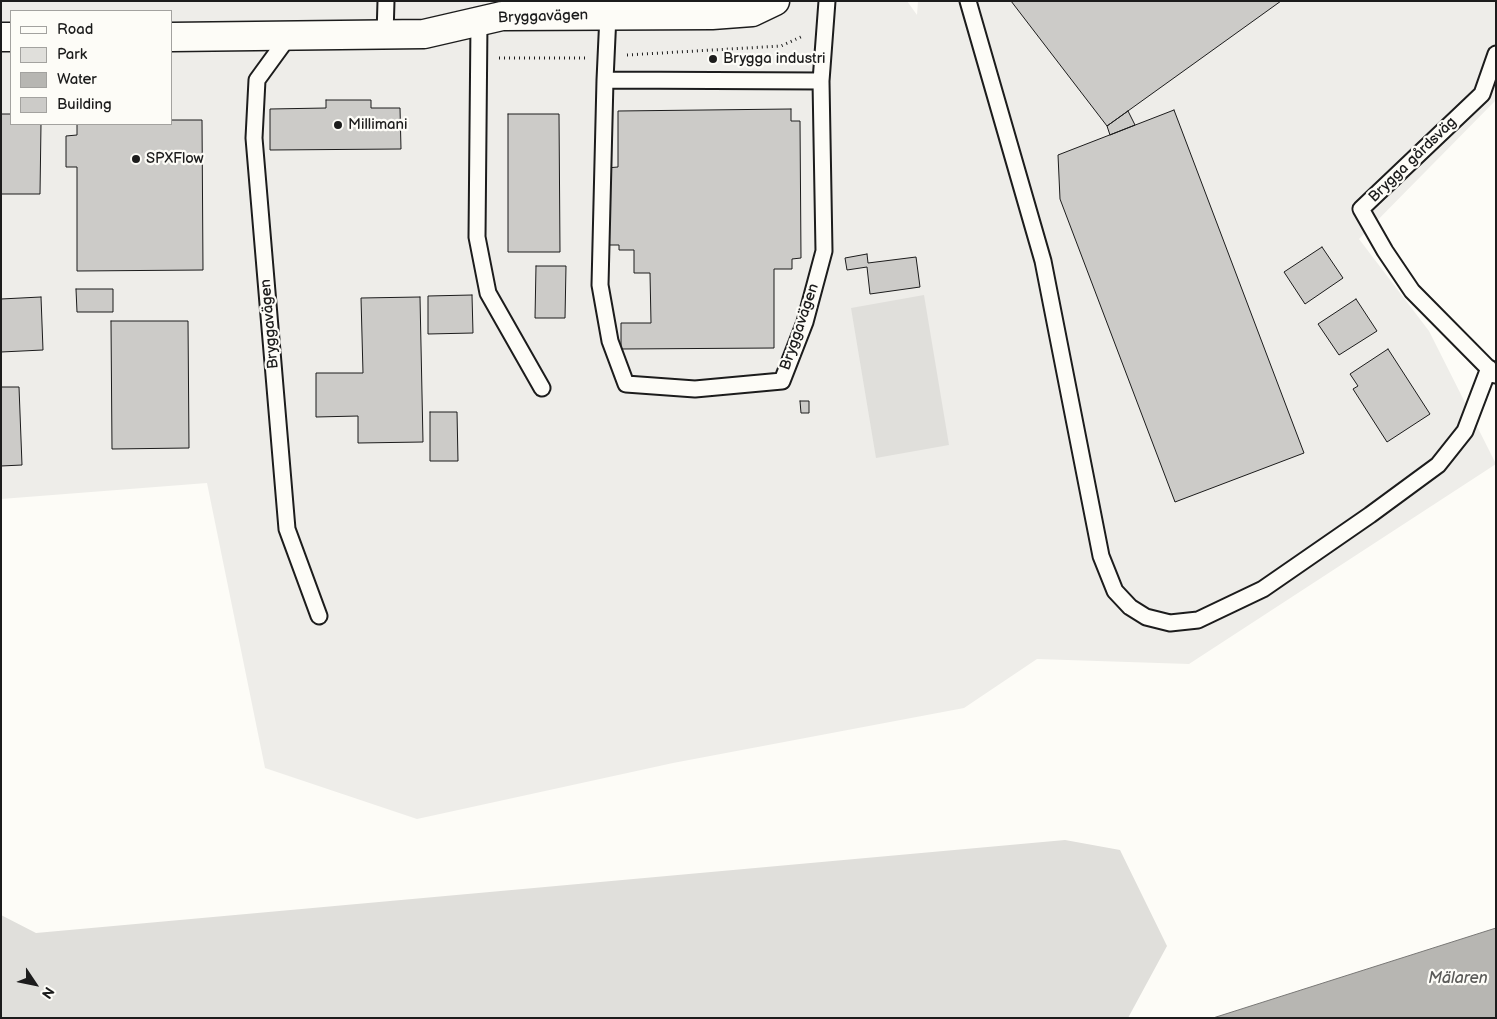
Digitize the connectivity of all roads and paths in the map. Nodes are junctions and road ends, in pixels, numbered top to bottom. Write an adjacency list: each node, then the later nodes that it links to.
1 (386, 1): 8 (lane)
2 (775, 1): 5 (main road, Bryggavägen)
3 (827, 1): 7 (lane, Bryggavägen)
4 (968, 1): 16 (lane)
5 (608, 15): 6 (main road, Bryggavägen); 12 (lane, Bryggavägen)
6 (478, 22): 8 (main road, Bryggavägen); 13 (lane, Bryggavägen)
7 (826, 25): 12 (path); 15 (lane, Bryggavägen)
8 (385, 35): 9 (main road, Bryggavägen)
9 (289, 36): 10 (main road, Bryggavägen); 18 (lane, Bryggavägen)
10 (172, 37)
11 (1496, 54): 16 (lane, Brygga gårdsväg)
12 (606, 56): 13 (path); 14 (lane, Bryggavägen)
13 (478, 58): 17 (lane, Bryggavägen)
14 (605, 80): 15 (lane); 15 (lane, Bryggavägen)
15 (821, 80)
16 (1492, 372)
17 (542, 388)
18 (320, 616)

